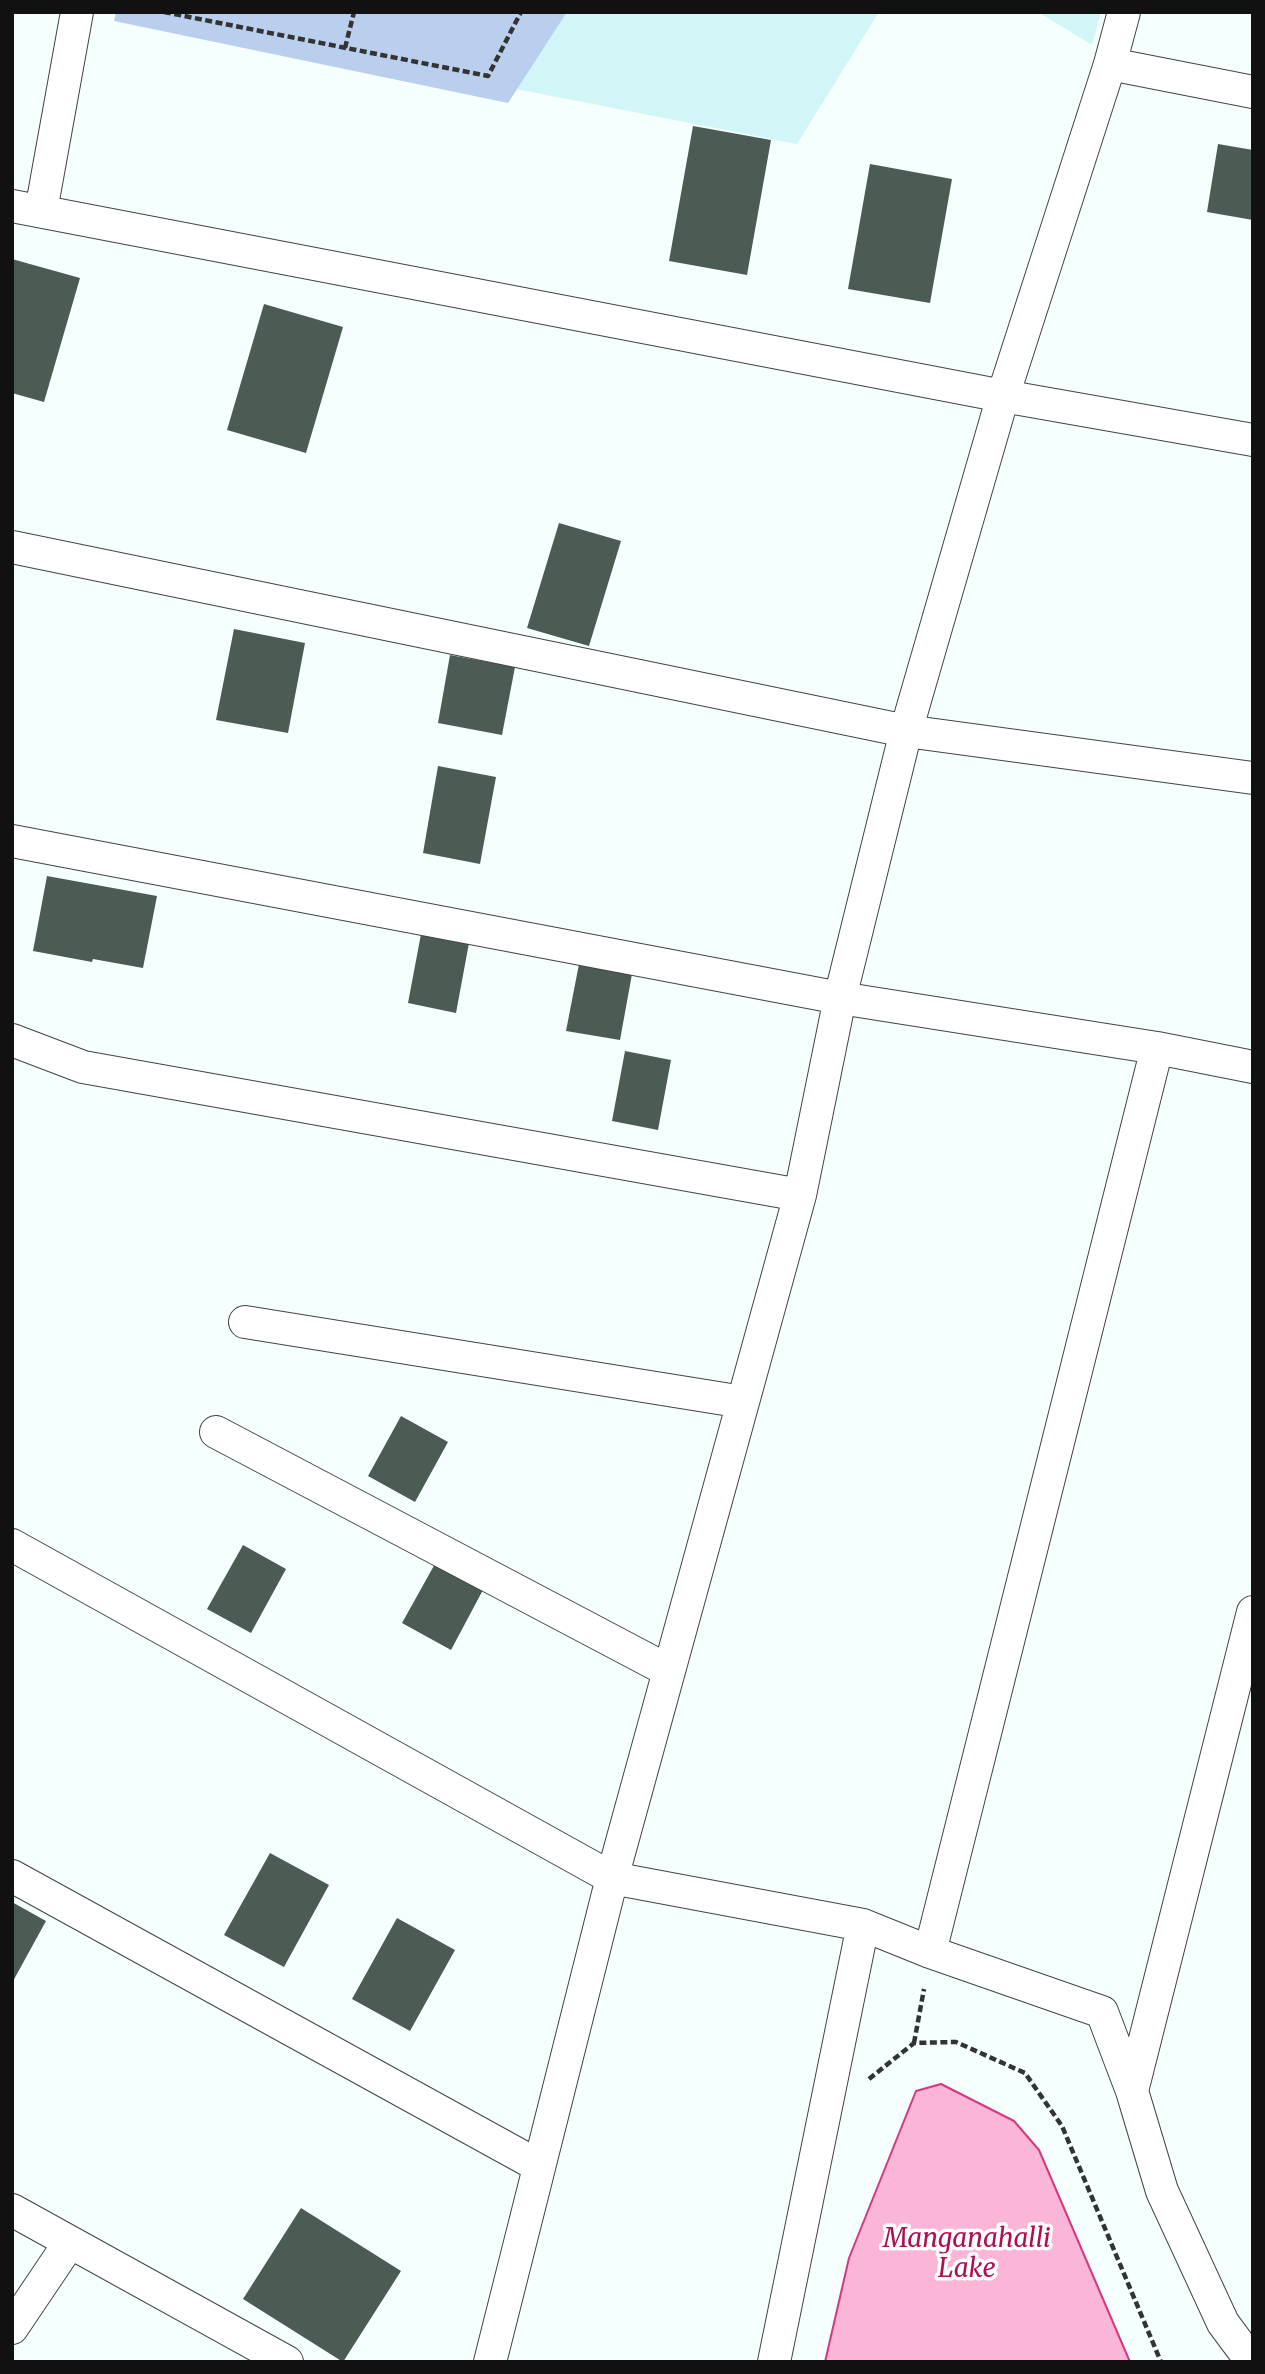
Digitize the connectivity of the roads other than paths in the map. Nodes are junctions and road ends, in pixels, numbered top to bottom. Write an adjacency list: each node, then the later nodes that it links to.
1 (77, 12): 5 (street)
2 (1124, 12): 3 (street)
3 (1110, 64): 4 (street); 6 (street)
4 (1253, 92)
5 (27, 209): 6 (street)
6 (1003, 396): 7 (street); 9 (street)
7 (1253, 440)
8 (12, 547): 9 (street)
9 (906, 730): 10 (street); 12 (street)
10 (1253, 778)
11 (12, 841): 12 (street)
12 (840, 998): 14 (street); 16 (street)
13 (12, 1040): 16 (street)
14 (1157, 1048): 15 (street); 26 (street)
15 (1253, 1067)
16 (800, 1195): 18 (street)
17 (245, 1322): 18 (street)
18 (743, 1402): 22 (street)
19 (216, 1432): 22 (street)
20 (12, 1545): 24 (street)
21 (1253, 1612): 27 (street)
22 (669, 1671): 24 (street)
23 (12, 1876): 28 (street)
24 (612, 1878): 25 (street); 28 (street)
25 (863, 1924): 26 (street); 35 (street)
26 (930, 1952): 27 (street)
27 (1132, 2091): 36 (street)
28 (539, 2165): 34 (street)
29 (12, 2210): 30 (street)
30 (70, 2242): 31 (street); 32 (street)
31 (12, 2328)
32 (250, 2353): 33 (street)
33 (287, 2362)
34 (490, 2362)
35 (775, 2362)
36 (1252, 2362)

